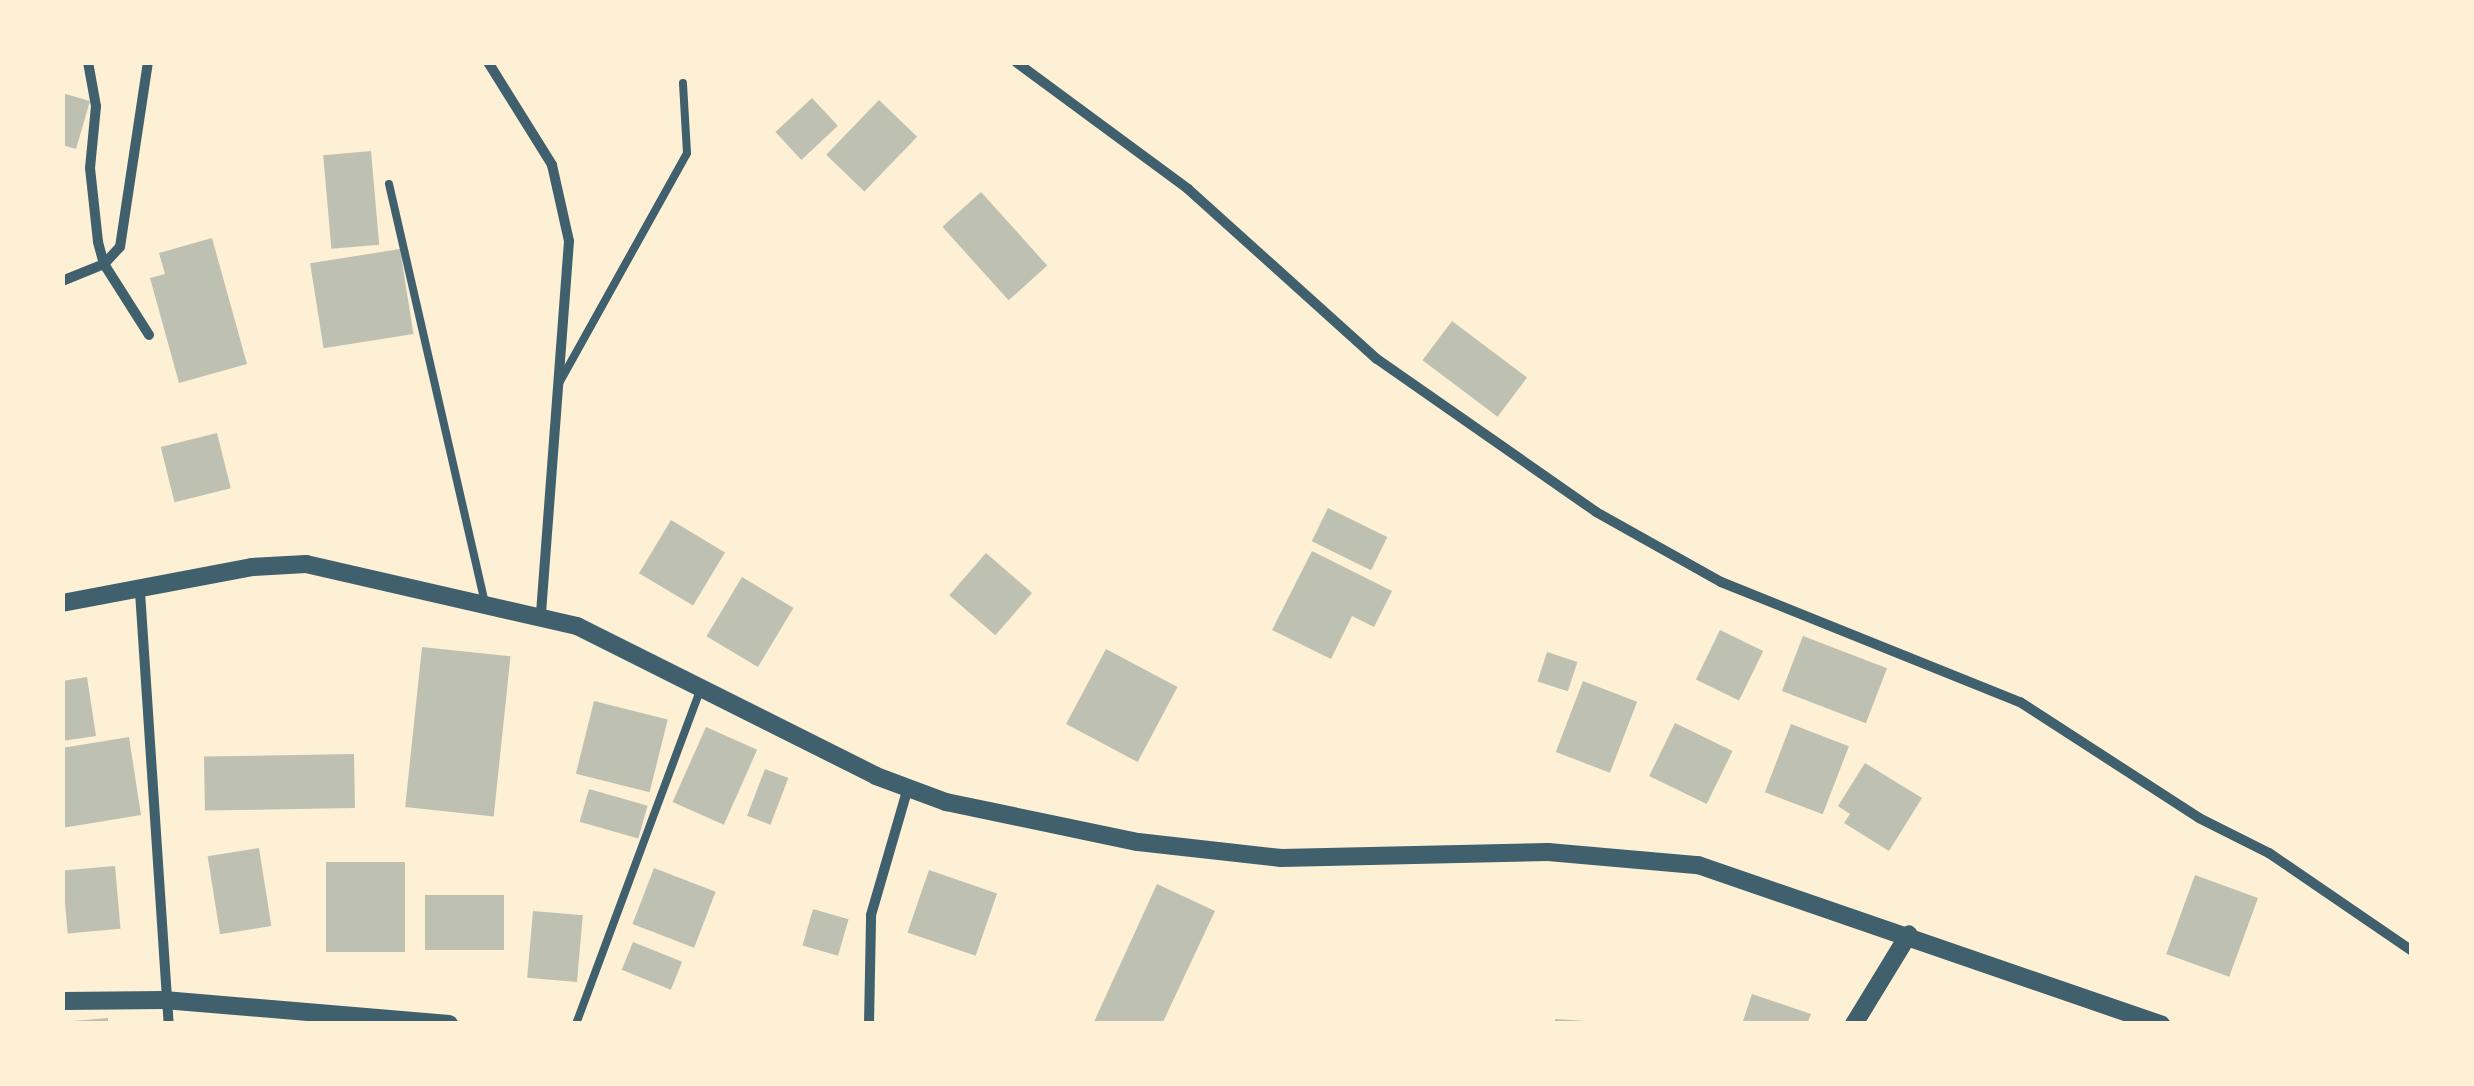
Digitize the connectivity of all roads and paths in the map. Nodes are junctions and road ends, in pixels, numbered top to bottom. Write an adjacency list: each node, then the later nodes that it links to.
1 (88, 62): 7 (street)
2 (148, 62): 7 (street)
3 (488, 62): 10 (street)
4 (1016, 62): 18 (street)
5 (683, 83): 10 (lane)
6 (389, 184): 12 (lane)
7 (104, 264): 8 (street); 9 (street)
8 (62, 282)
9 (149, 335)
10 (558, 386): 14 (street)
11 (140, 592): 12 (street); 13 (street); 19 (street)
12 (484, 603): 14 (street)
13 (62, 604)
14 (541, 616): 15 (street)
15 (702, 685): 16 (street); 24 (lane)
16 (908, 788): 17 (street); 25 (street)
17 (1910, 934): 26 (street); 27 (street)
18 (2412, 952)
19 (164, 1000): 20 (street); 21 (street); 22 (street)
20 (62, 1001)
21 (367, 1020): 23 (street)
22 (169, 1024)
23 (449, 1024)
24 (576, 1024)
25 (868, 1024)
26 (1854, 1024)
27 (2161, 1024)

